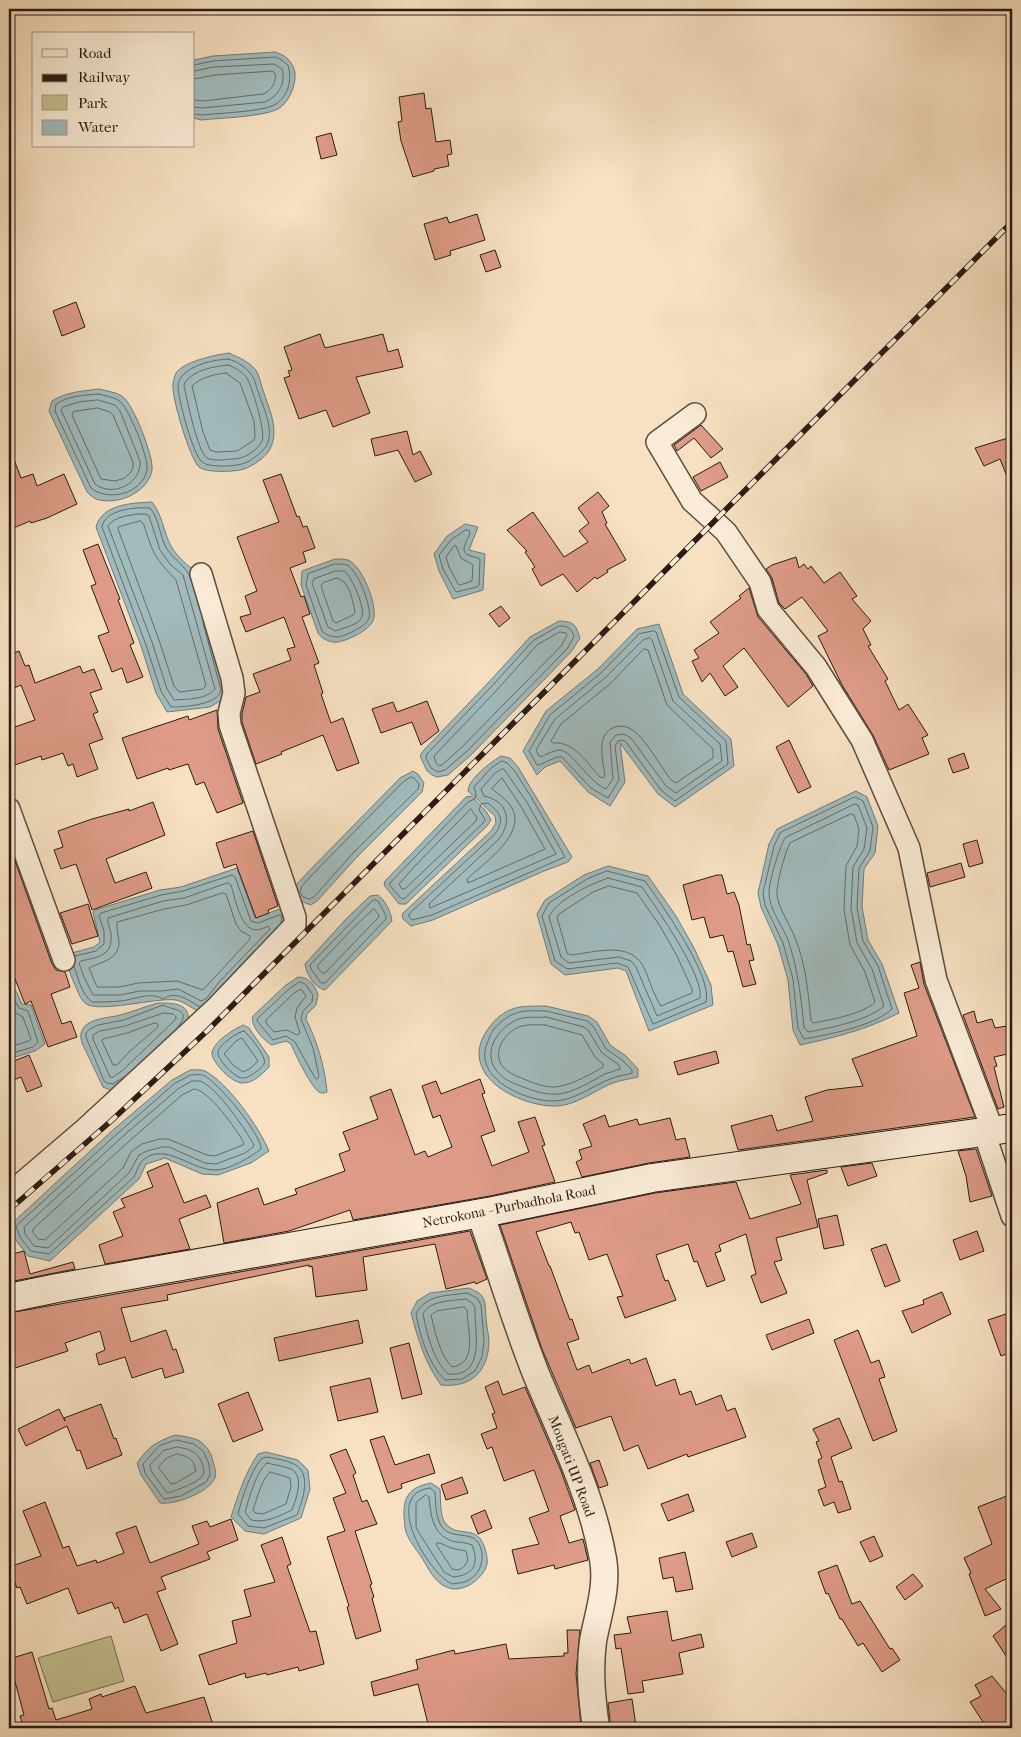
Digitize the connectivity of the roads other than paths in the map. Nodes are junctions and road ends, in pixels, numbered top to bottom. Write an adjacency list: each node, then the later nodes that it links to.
1 (696, 414): 5 (street)
2 (201, 574): 6 (street)
3 (9, 808): 4 (street)
4 (64, 960)
5 (996, 1130): 7 (main road, Netrokona - Purbadhola Road); 8 (street)
6 (9, 1194)
7 (480, 1213): 9 (main road, Netrokona - Purbadhola Road); 10 (street, Mougati UP Road)
8 (1012, 1216)
9 (9, 1298)
10 (596, 1728)

